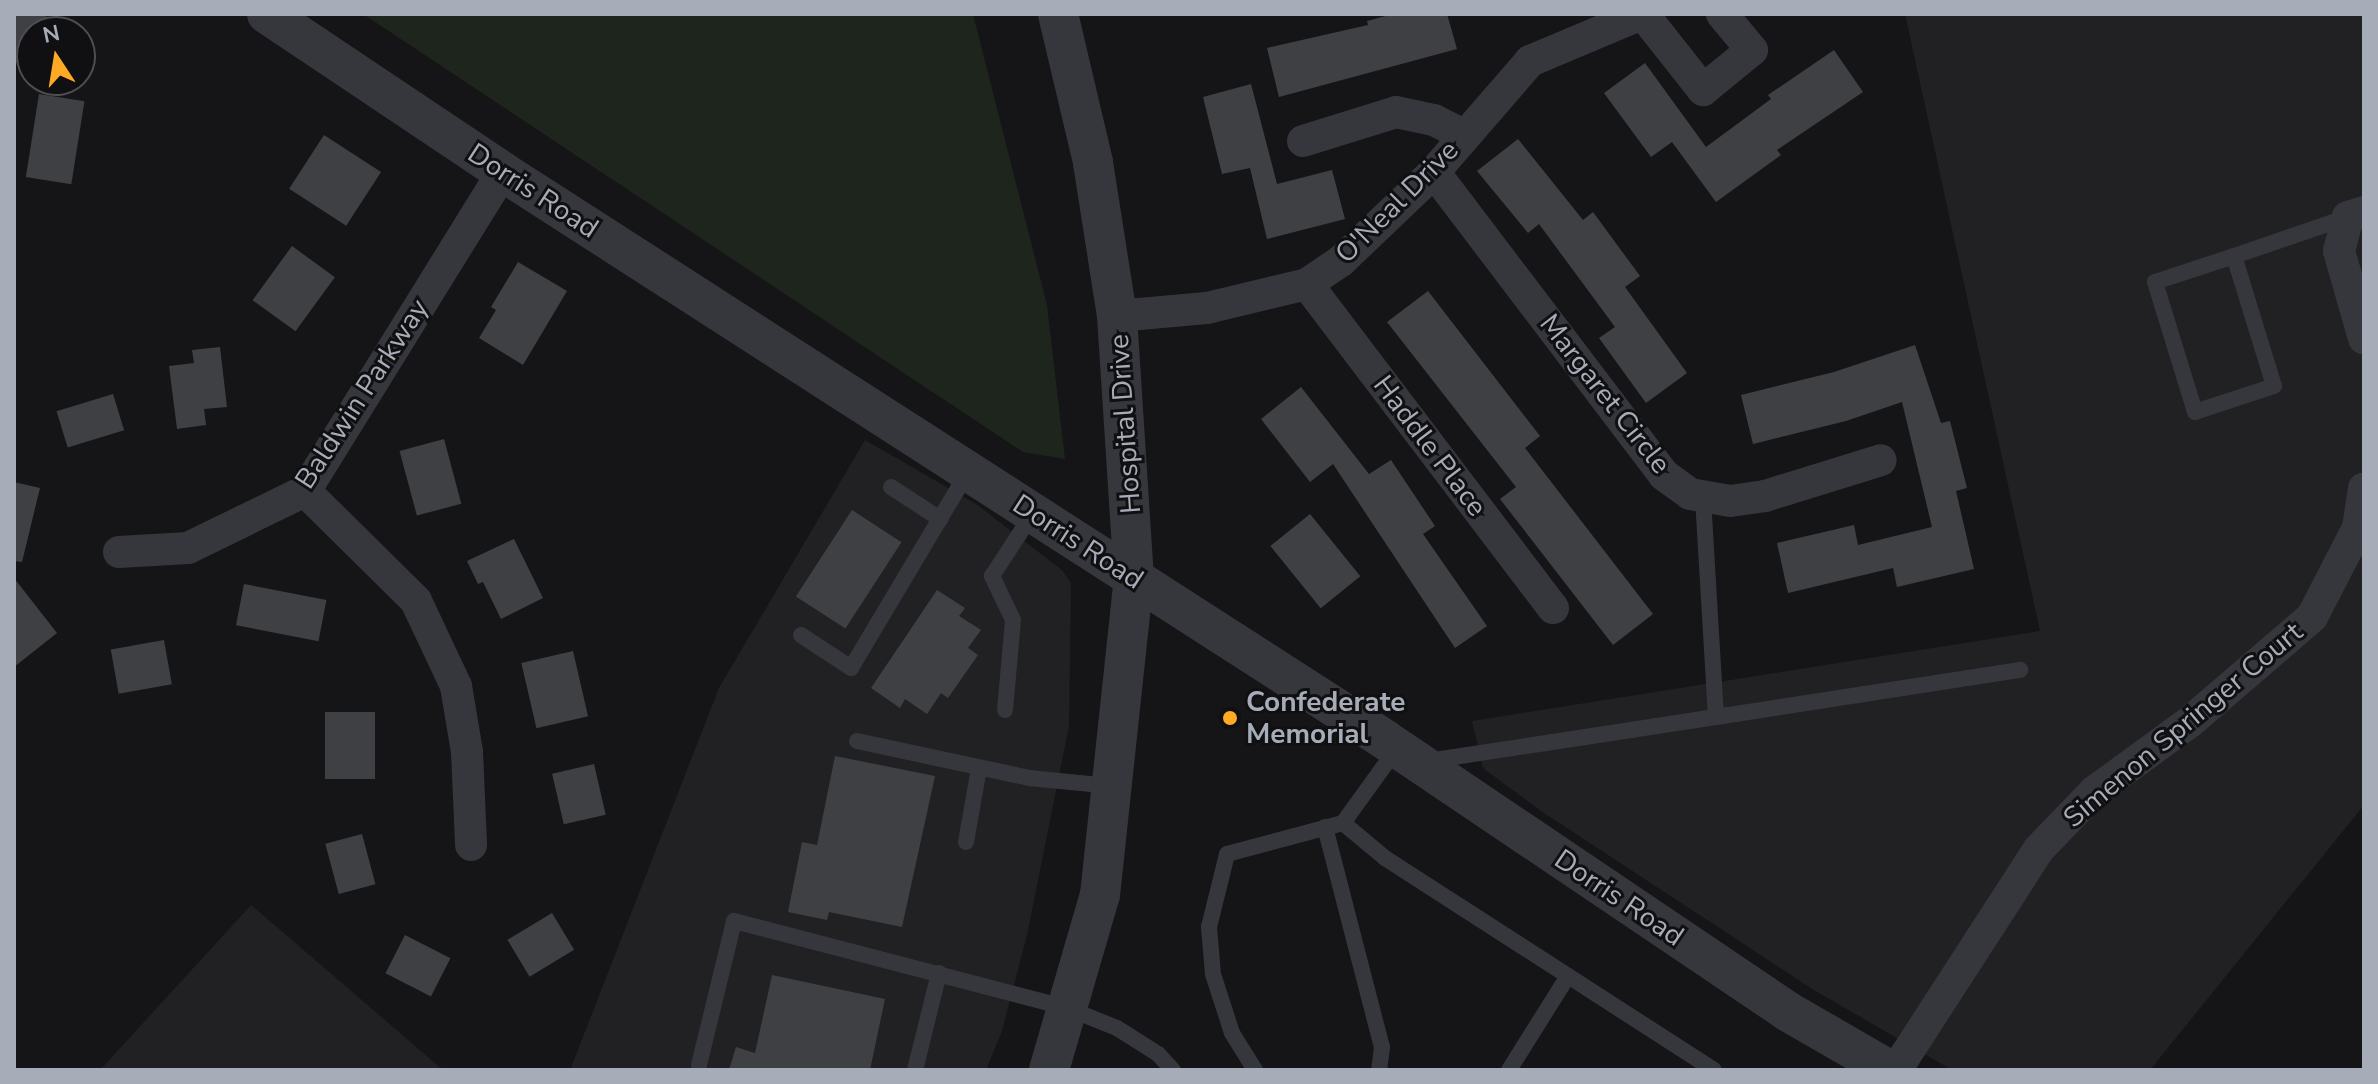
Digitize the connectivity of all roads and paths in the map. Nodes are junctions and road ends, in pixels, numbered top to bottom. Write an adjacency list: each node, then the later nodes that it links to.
1 (267, 14): 7 (street, Dorris Road)
2 (1058, 14): 12 (street, Hospital Drive)
3 (1642, 14): 4 (street, O'Neal Drive); 5 (street, O'Neal Drive)
4 (1722, 14)
5 (1463, 135): 6 (street); 8 (street, O'Neal Drive)
6 (1303, 141)
7 (503, 172): 15 (street, Dorris Road); 18 (street, Baldwin Parkway)
8 (1434, 172): 11 (street, O'Neal Drive); 19 (street, Margaret Circle)
9 (2356, 214): 10 (lane); 13 (street)
10 (2234, 256): 10 (lane)
11 (1307, 284): 12 (street, O'Neal Drive); 24 (street, Haddle Place)
12 (1117, 316): 23 (street, Hospital Drive)
13 (2364, 338)
14 (1881, 460): 19 (street, Margaret Circle)
15 (968, 472): 20 (street, Dorris Road); 21 (lane)
16 (891, 487): 21 (lane)
17 (2364, 488): 49 (street, Simenon Springer Court)
18 (305, 491): 22 (street, Baldwin Parkway); 36 (street)
19 (1703, 496): 28 (lane)
20 (1033, 513): 23 (street, Dorris Road); 27 (lane)
21 (940, 519): 25 (lane)
22 (119, 552)
23 (1134, 579): 30 (street, Dorris Road); 32 (street, Hospital Drive)
24 (1553, 608)
25 (801, 635)
26 (2020, 670): 28 (lane)
27 (1005, 710)
28 (1716, 717): 30 (lane)
29 (857, 741): 31 (lane)
30 (1408, 755): 33 (lane); 48 (street, Dorris Road)
31 (979, 768): 32 (lane); 35 (lane)
32 (1112, 786): 39 (street, Hospital Drive)
33 (1343, 823): 34 (lane); 38 (lane)
34 (1325, 827): 44 (lane); 45 (lane)
35 (966, 842)
36 (471, 845)
37 (939, 973): 39 (lane); 40 (lane); 41 (lane)
38 (1568, 976): 46 (lane); 47 (lane)
39 (1067, 1008): 42 (street, Hospital Drive); 43 (lane)
40 (699, 1065)
41 (915, 1070)
42 (1049, 1070)
43 (1173, 1070)
44 (1255, 1070)
45 (1379, 1070)
46 (1509, 1070)
47 (1714, 1070)
48 (1889, 1070)
49 (1896, 1070)

